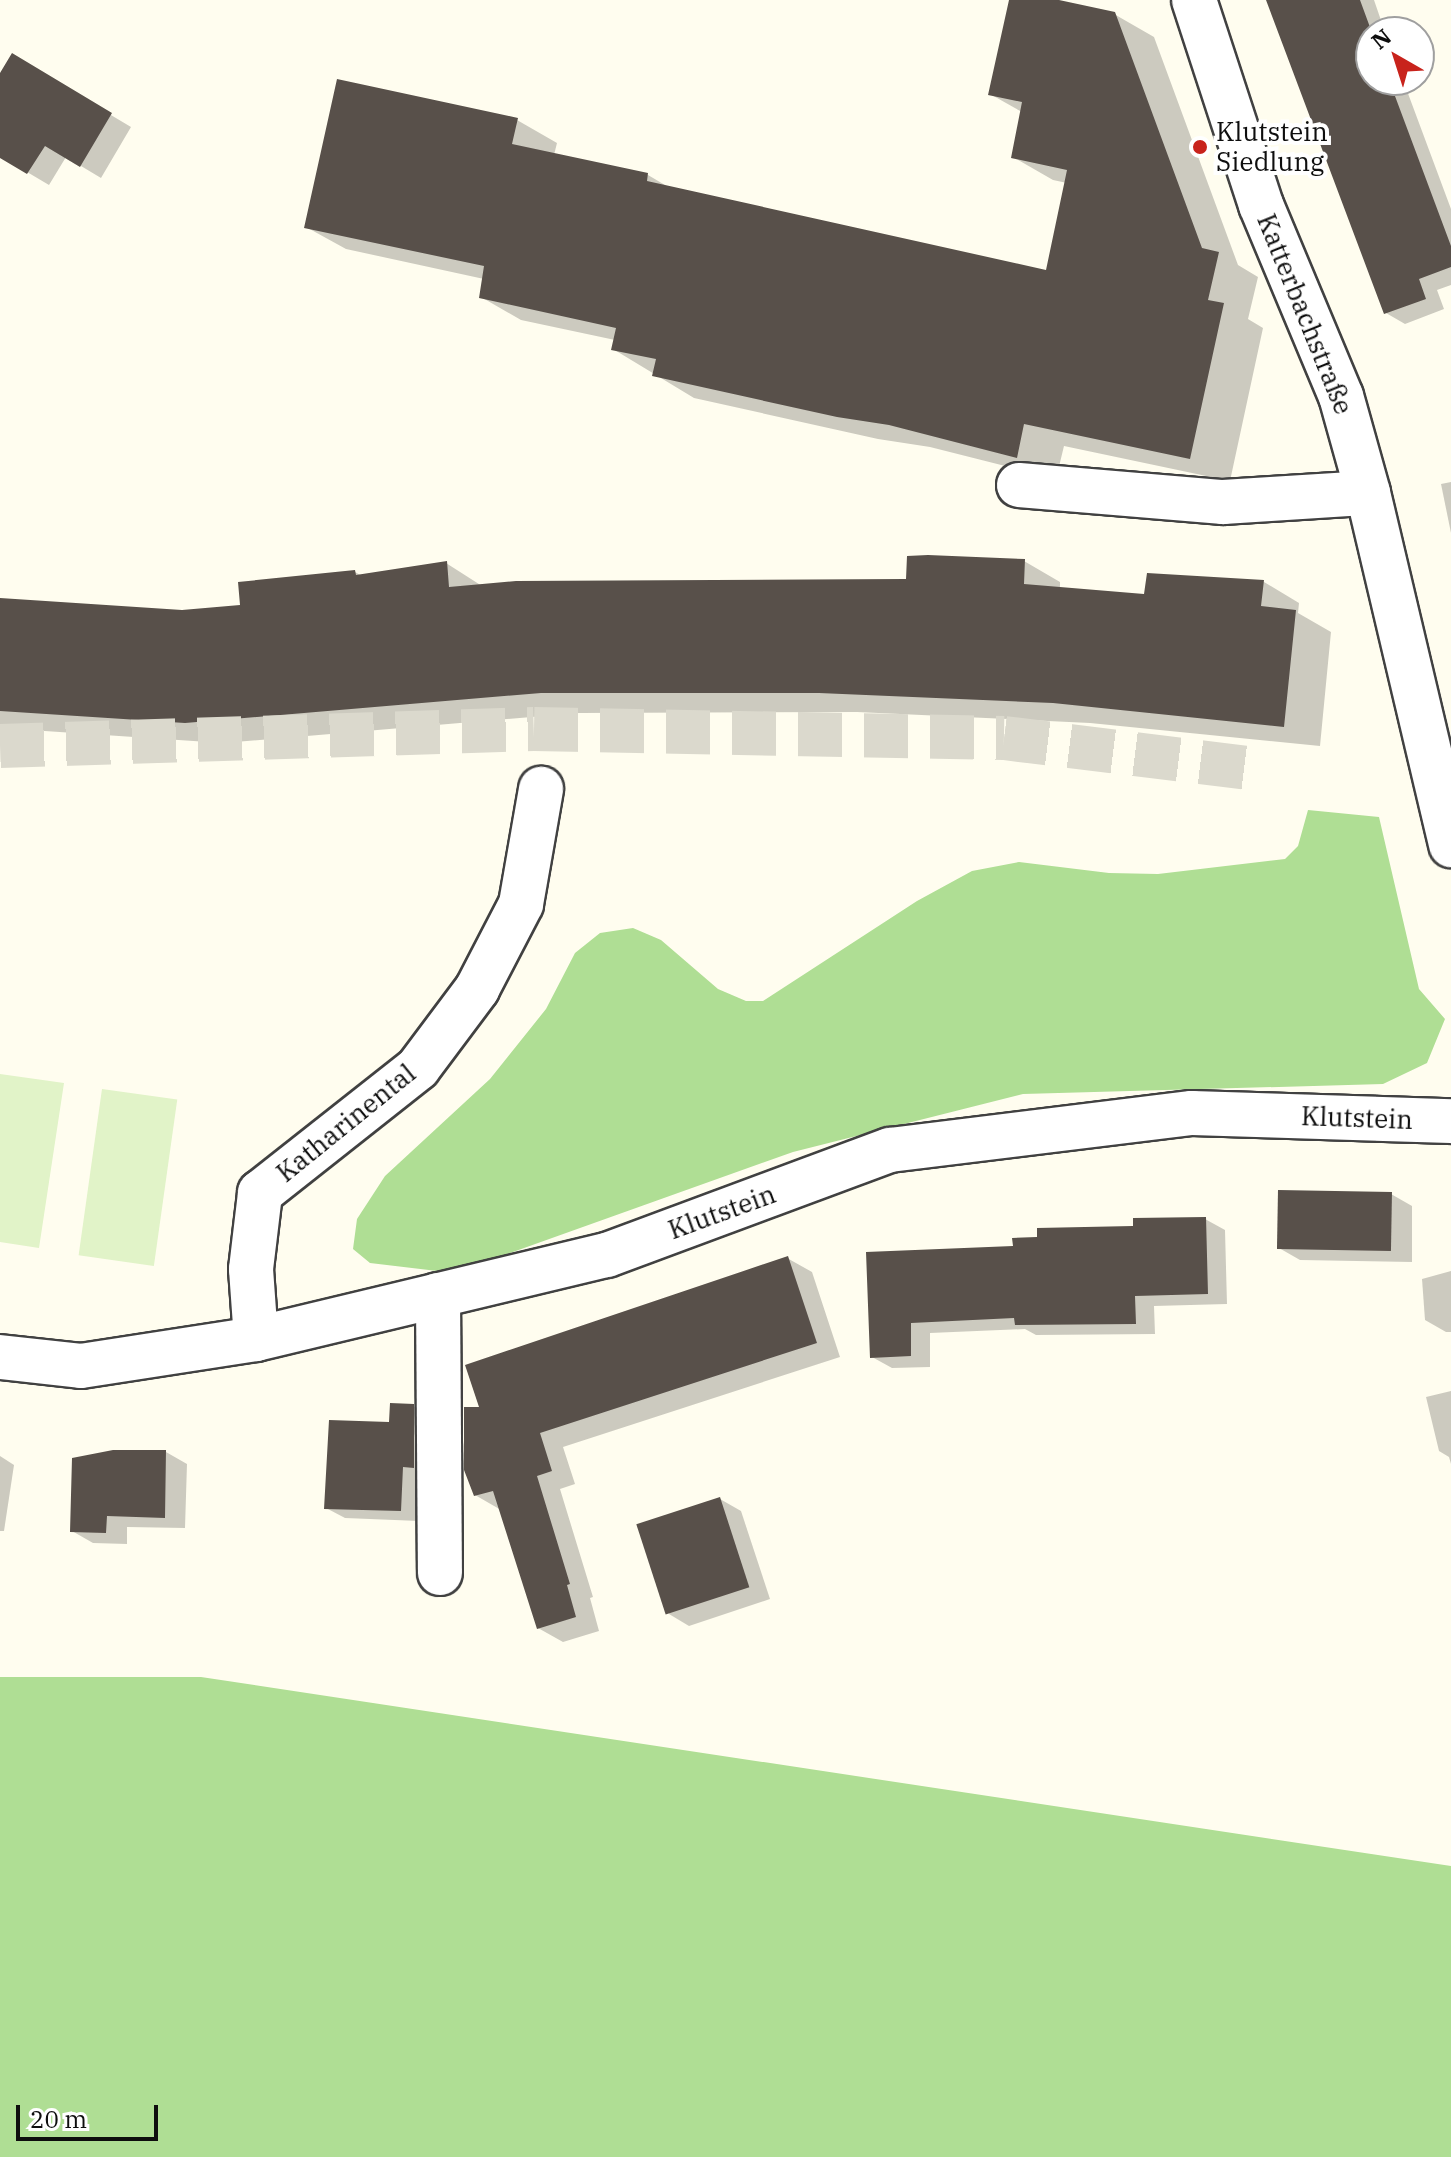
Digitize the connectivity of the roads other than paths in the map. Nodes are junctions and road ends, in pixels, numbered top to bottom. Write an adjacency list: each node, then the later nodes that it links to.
1 (1194, 0): 3 (street, Katterbachstraße)
2 (1019, 485): 3 (street)
3 (1368, 493): 5 (street, Katterbachstraße)
4 (541, 789): 8 (street, Katharinental)
5 (1451, 845)
6 (1451, 1121): 7 (street, Klutstein)
7 (438, 1295): 8 (street, Klutstein); 10 (street)
8 (256, 1339): 9 (street, Klutstein)
9 (0, 1357)
10 (440, 1573)

